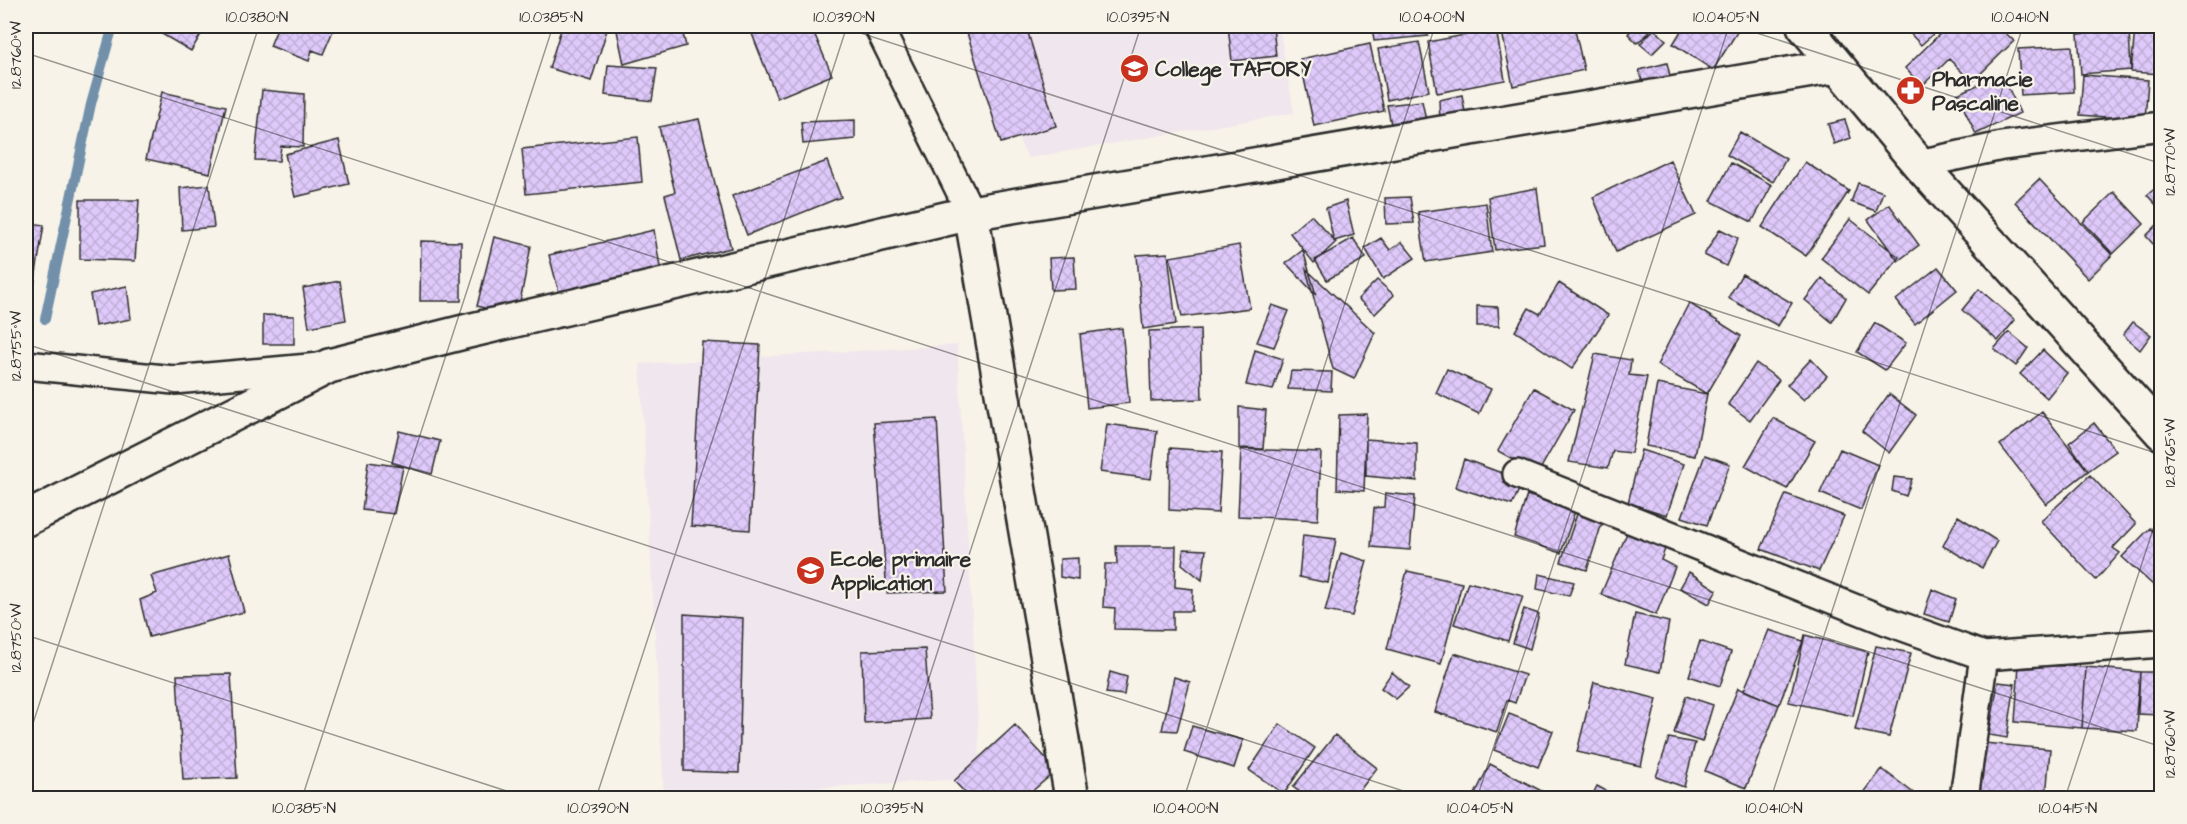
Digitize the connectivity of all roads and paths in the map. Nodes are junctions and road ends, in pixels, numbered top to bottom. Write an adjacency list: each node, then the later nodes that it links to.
1 (878, 26): 6 (street)
2 (1804, 26): 3 (street)
3 (1836, 66): 5 (street); 6 (street)
4 (2162, 126): 5 (street)
5 (1919, 164): 9 (street)
6 (971, 213): 8 (street); 14 (street)
7 (26, 365): 8 (street)
8 (329, 366): 11 (street)
9 (2162, 433)
10 (1517, 474): 13 (street)
11 (26, 519)
12 (2162, 643): 13 (street)
13 (1984, 656): 15 (street)
14 (1072, 798)
15 (1964, 798)

